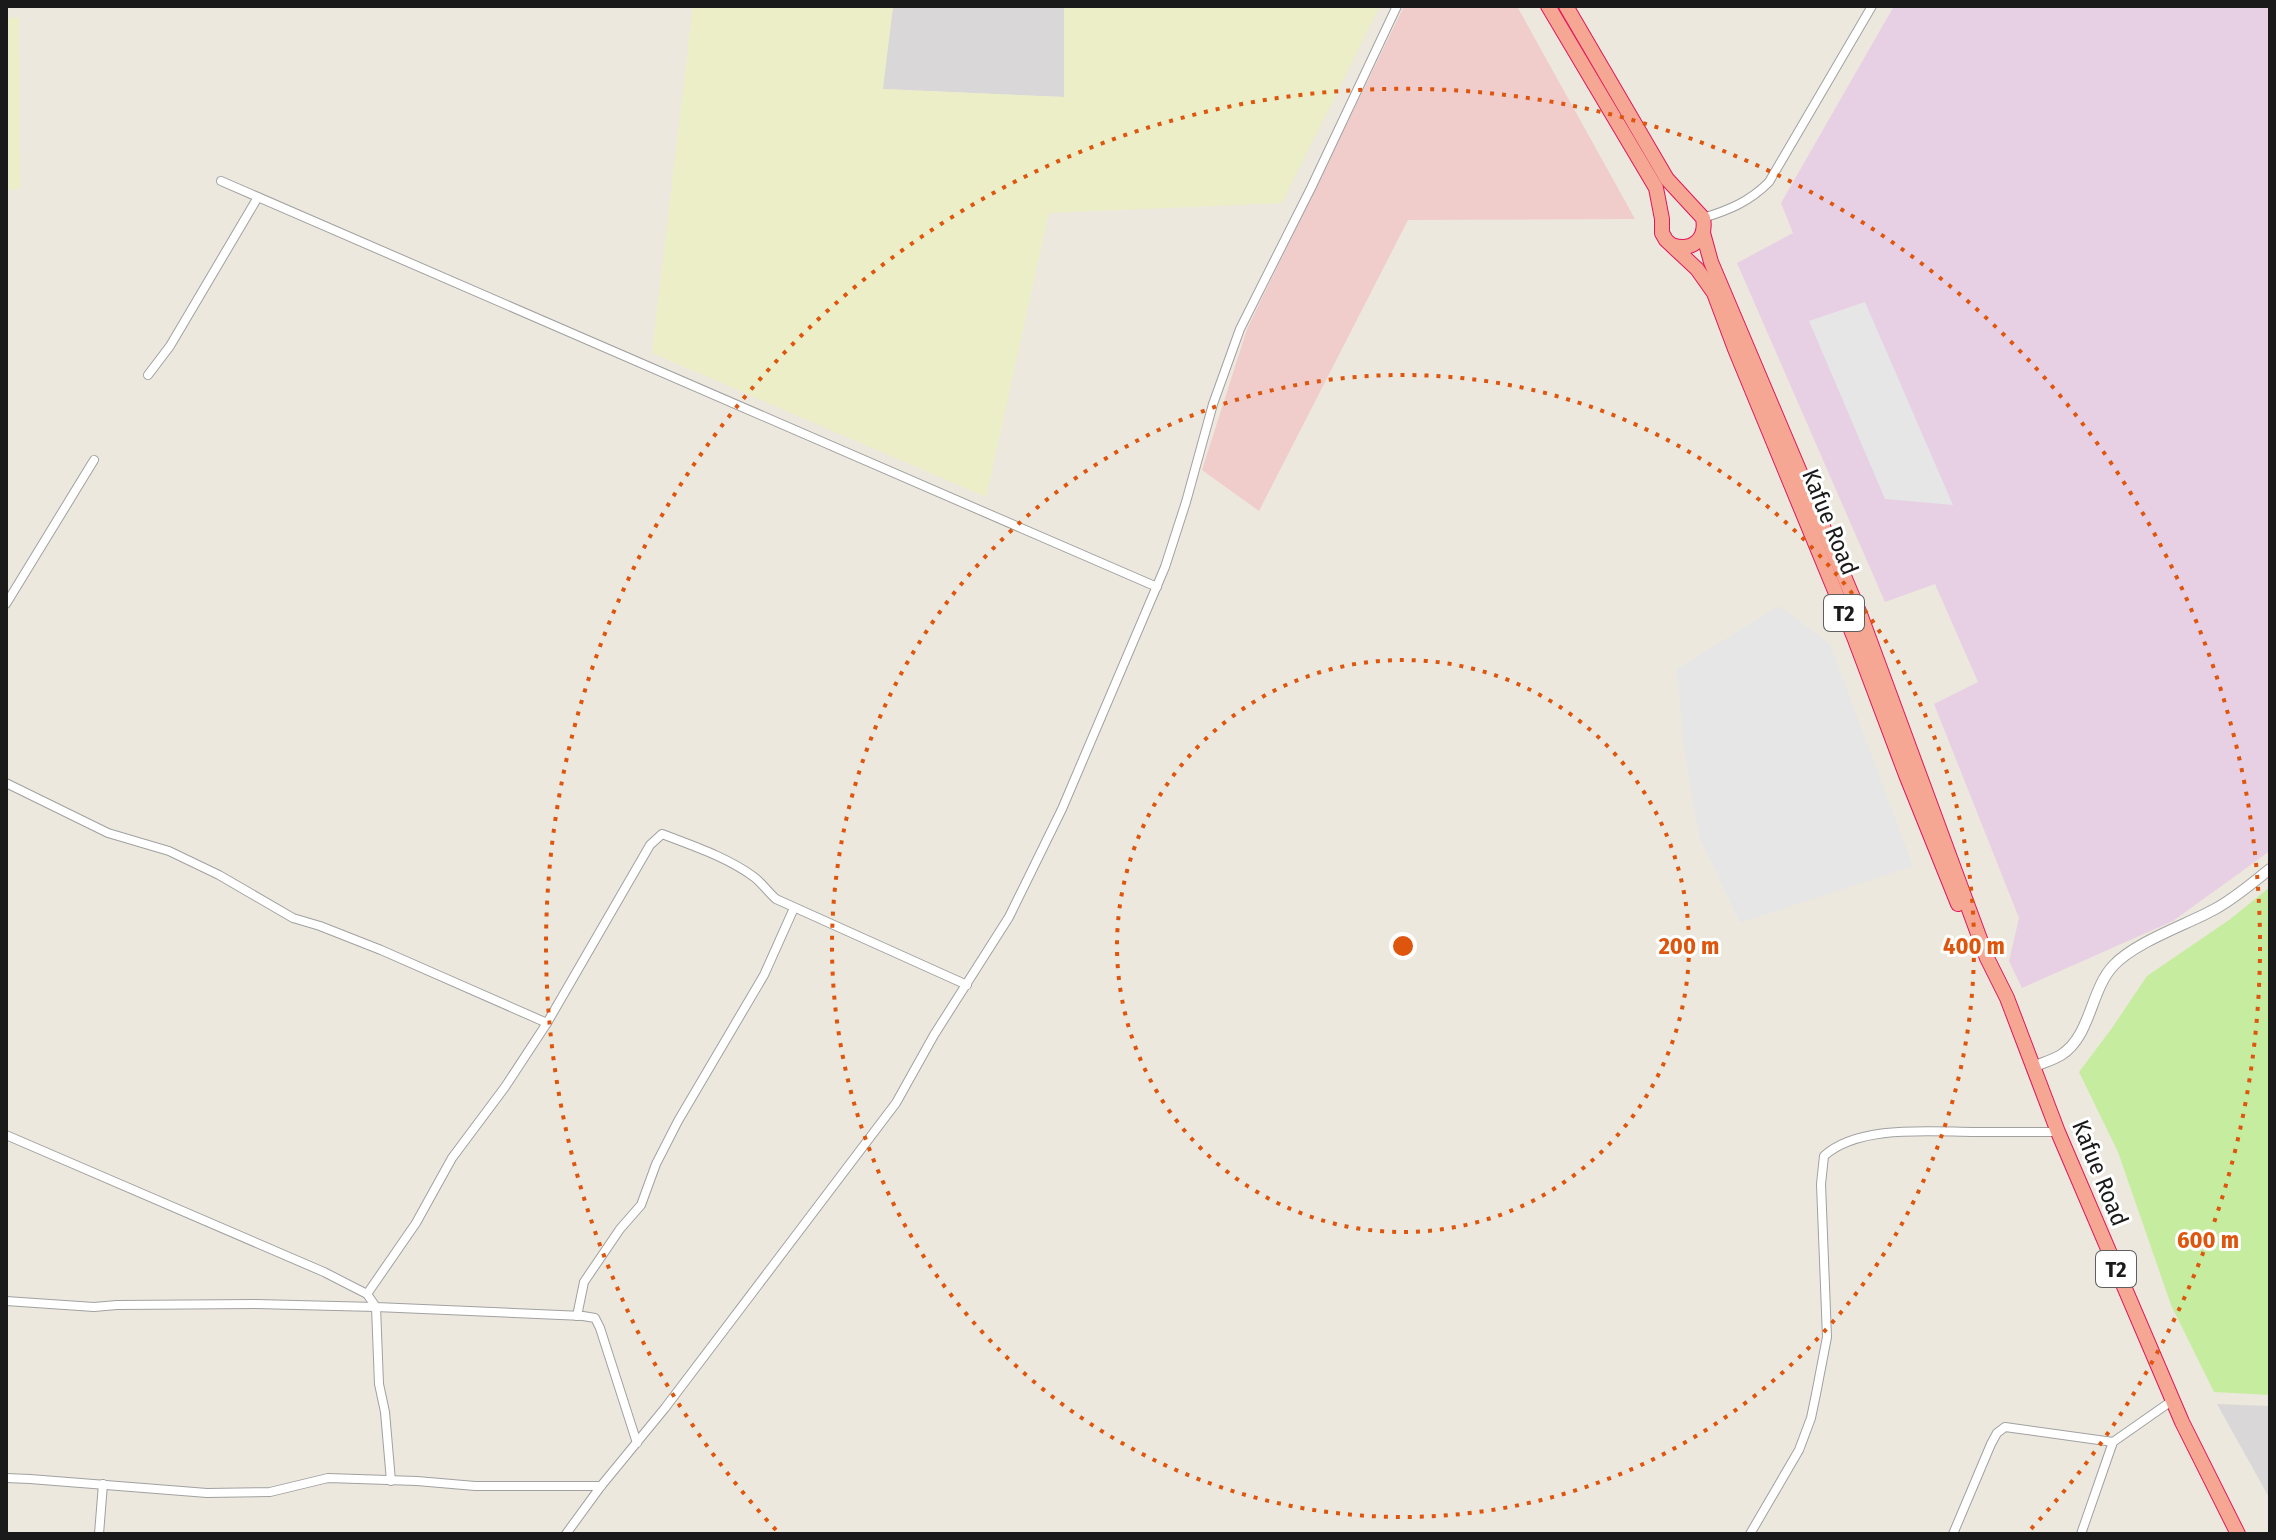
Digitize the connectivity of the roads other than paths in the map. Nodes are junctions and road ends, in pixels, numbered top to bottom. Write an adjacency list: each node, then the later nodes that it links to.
1 (1397, 6): 12 (street)
2 (1548, 6): 7 (highway)
3 (1566, 6): 8 (highway, Kafue Road / T2)
4 (1872, 6): 8 (street)
5 (221, 181): 6 (street)
6 (258, 197): 10 (street); 12 (street)
7 (1662, 219): 8 (highway); 9 (highway)
8 (1700, 219): 9 (highway); 17 (highway, Kafue Road / T2)
9 (1672, 245): 17 (highway, Kafue Road / T2)
10 (148, 375)
11 (94, 460): 13 (street)
12 (1157, 587): 18 (street)
13 (6, 604)
14 (6, 783): 19 (street)
15 (2270, 869): 20 (street)
16 (794, 908): 18 (street); 19 (street); 26 (street)
17 (1987, 958): 20 (highway, Kafue Road / T2)
18 (967, 985): 29 (street)
19 (547, 1023): 23 (street)
20 (2033, 1067): 21 (highway, Kafue Road / T2)
21 (2058, 1132): 27 (highway, Kafue Road / T2); 36 (street)
22 (6, 1135): 23 (street)
23 (367, 1294): 25 (street)
24 (6, 1301): 25 (street)
25 (376, 1307): 26 (street); 31 (street)
26 (577, 1316): 29 (street)
27 (2173, 1400): 28 (street); 39 (highway, Kafue Road / T2)
28 (2113, 1442): 37 (street); 38 (street)
29 (637, 1443): 33 (street)
30 (6, 1478): 32 (street)
31 (391, 1481): 32 (street); 33 (street)
32 (103, 1484): 34 (street)
33 (601, 1486): 35 (street)
34 (99, 1534)
35 (566, 1534)
36 (1750, 1534)
37 (1953, 1534)
38 (2081, 1534)
39 (2238, 1534)

